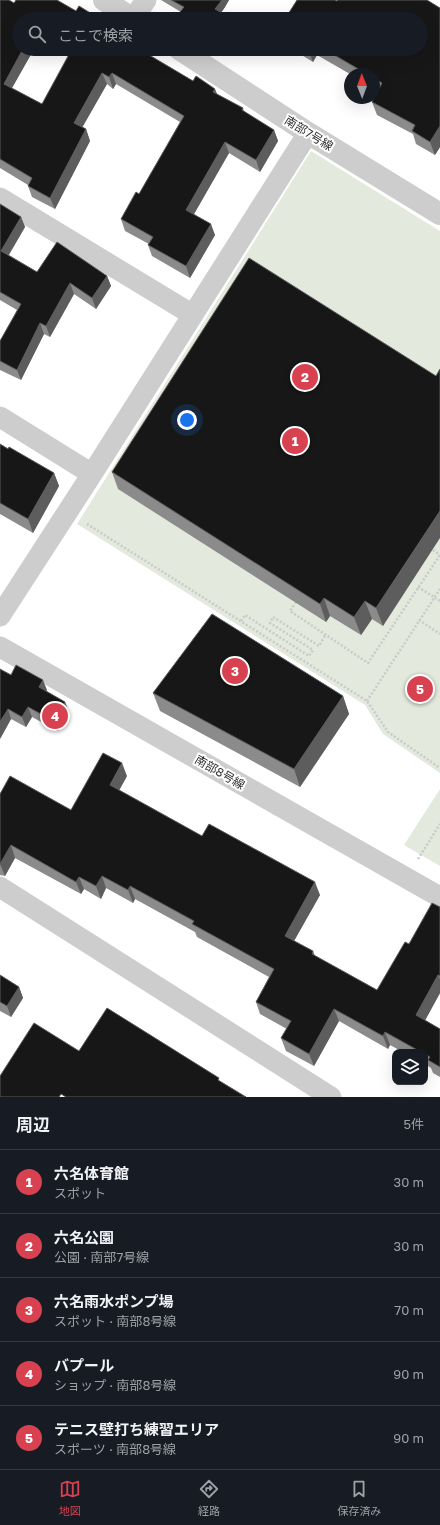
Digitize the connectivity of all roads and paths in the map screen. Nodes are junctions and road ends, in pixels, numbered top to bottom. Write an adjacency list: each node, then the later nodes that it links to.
1 (104, 0): 3 (street)
2 (146, 0): 4 (street)
3 (122, 12)
4 (138, 12)
5 (190, 56): 6 (street, 南部7号線)
6 (308, 133): 8 (street, 南部7号線); 9 (street)
7 (0, 198): 9 (street)
8 (440, 214)
9 (193, 316): 11 (street)
10 (0, 417): 11 (street)
11 (92, 474): 12 (street)
12 (68, 512): 19 (street); 21 (path)
13 (432, 550): 14 (path)
14 (440, 555): 15 (path)
15 (418, 587): 17 (path); 22 (path)
16 (440, 589): 20 (path)
17 (440, 601)
18 (296, 602): 22 (path)
19 (0, 616)
20 (419, 620): 23 (path); 25 (path)
21 (241, 621): 22 (path); 25 (path)
22 (326, 634)
23 (440, 634)
24 (0, 647): 28 (street, 南部8号線)
25 (367, 701): 26 (path)
26 (440, 768)
27 (440, 824): 28 (path)
28 (406, 878): 30 (street, 南部8号線)
29 (0, 887): 31 (street)
30 (440, 897)
31 (331, 1097)

